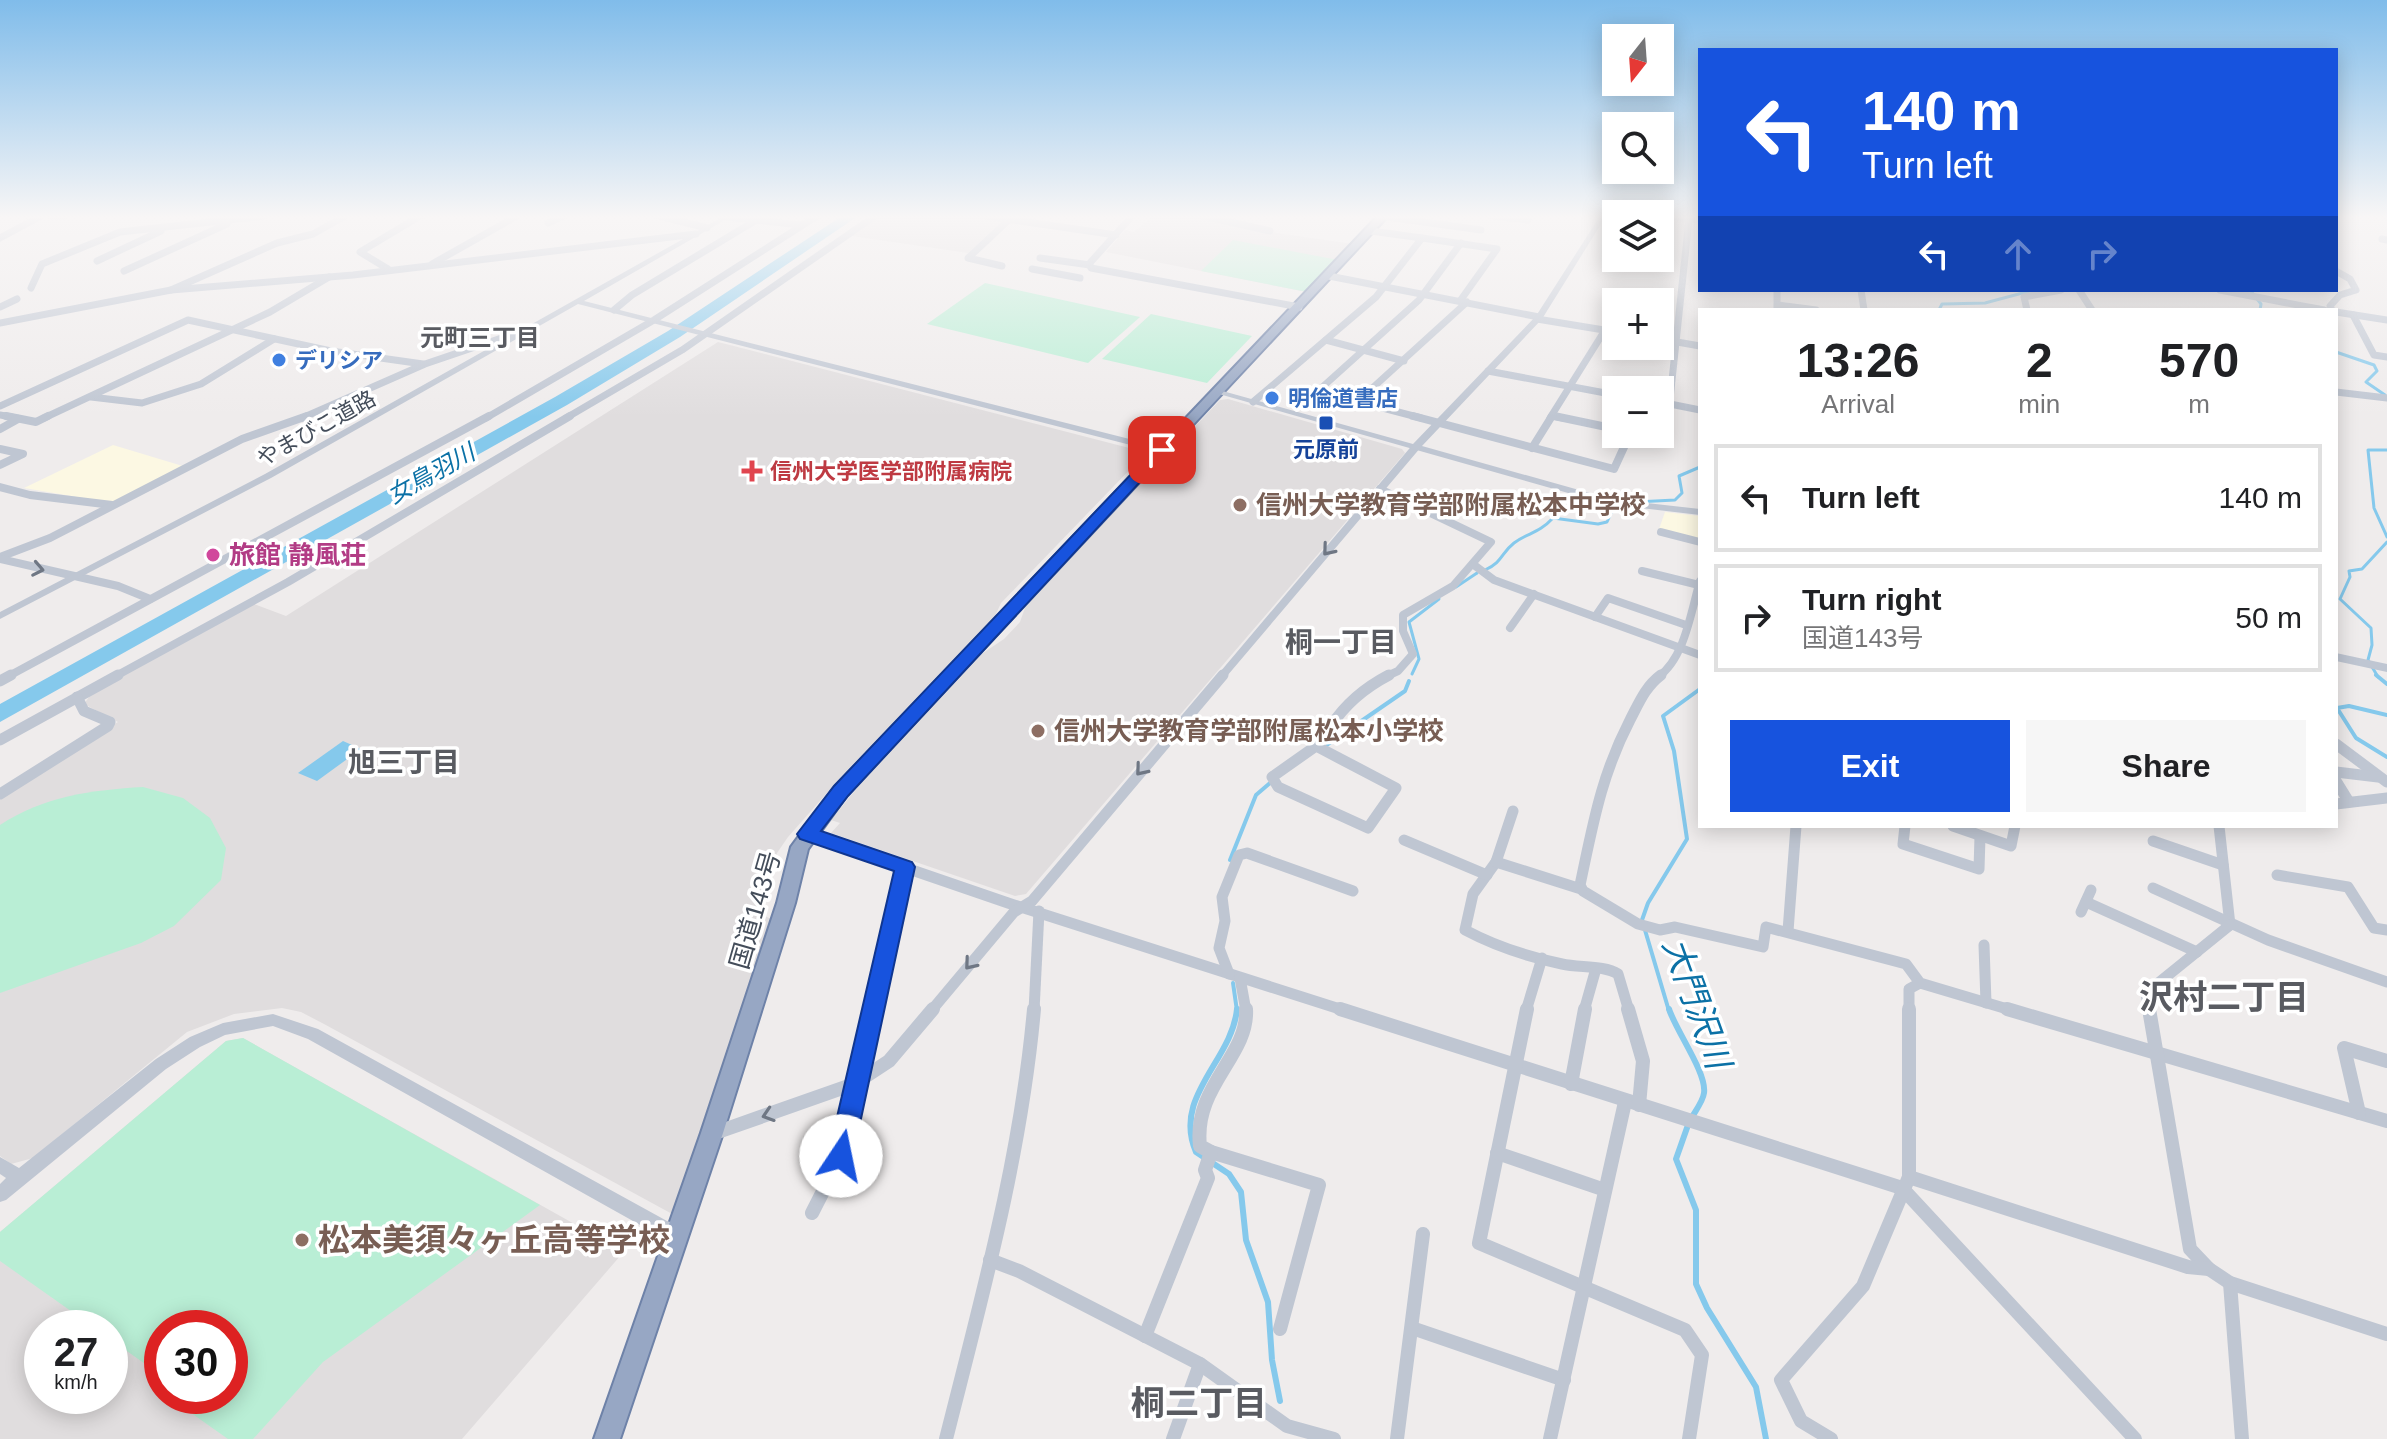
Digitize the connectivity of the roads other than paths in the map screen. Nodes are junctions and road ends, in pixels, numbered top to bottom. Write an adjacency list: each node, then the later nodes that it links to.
1 (33, 283): 19 (street)
2 (186, 283): 20 (street)
3 (249, 283): 20 (street)
4 (321, 283): 43 (street)
5 (611, 283): 27 (street, やまびこ道路)
6 (651, 283): 34 (street)
7 (712, 283): 38 (street)
8 (779, 283): 44 (street)
9 (1178, 283): 29 (street)
10 (1322, 283): 29 (highway, 国道143号)
11 (1368, 283): 18 (street)
12 (1385, 283): 18 (street)
13 (1430, 283): 23 (street)
14 (1475, 283): 26 (street)
15 (1561, 283): 37 (street)
16 (1683, 283): 49 (street)
17 (2352, 283): 33 (street)
18 (1383, 286): 23 (street); 47 (street)
19 (31, 288)
20 (171, 290): 40 (street)
21 (2050, 292): 30 (street)
22 (2230, 292): 24 (street)
23 (1422, 293): 26 (street); 51 (street)
24 (2255, 297): 31 (street); 32 (street)
25 (0, 298): 28 (street)
26 (1464, 301): 37 (street); 53 (street)
27 (578, 302): 34 (street); 41 (street, やまびこ道路)
28 (0, 307)
29 (1299, 307): 58 (highway, 国道143号)
30 (2027, 308)
31 (2251, 308)
32 (2313, 308)
33 (2332, 308)
34 (614, 310): 38 (street)
35 (2338, 312): 36 (street)
36 (2353, 315): 39 (street); 52 (street)
37 (1538, 318): 42 (street); 55 (street)
38 (656, 320): 44 (street); 93 (street)
39 (2387, 320)
40 (0, 323)
41 (528, 329): 54 (street); 89 (street, やまびこ道路)
42 (1602, 329)
43 (231, 330): 46 (street); 61 (street); 66 (street)
44 (706, 334): 78 (street); 103 (street)
45 (1602, 335): 57 (street)
46 (274, 339): 54 (street); 61 (street)
47 (1326, 340): 51 (street); 63 (street)
48 (1674, 341): 49 (street)
49 (1678, 342): 50 (street); 56 (street)
50 (1698, 346)
51 (1363, 350): 53 (street); 64 (street)
52 (2387, 357)
53 (1404, 361): 64 (street)
54 (425, 364): 82 (street)
55 (1488, 371): 57 (street); 71 (street)
56 (1674, 377)
57 (1570, 387): 60 (street); 69 (street)
58 (1216, 392): 63 (street); 78 (highway, 国道143号)
59 (2338, 392): 62 (street)
60 (1602, 393)
61 (89, 397): 70 (street)
62 (2387, 398)
63 (1253, 402): 74 (street)
64 (1357, 402): 71 (street)
65 (1674, 405): 67 (street)
66 (0, 406)
67 (1698, 410)
68 (0, 415): 70 (street)
69 (1553, 416): 72 (street); 75 (street)
70 (18, 419): 73 (street)
71 (1439, 424): 74 (street); 75 (street)
72 (1602, 426)
73 (0, 429)
74 (1415, 448): 81 (street); 83 (street)
75 (1532, 448): 76 (street)
76 (1624, 448)
77 (0, 449): 79 (street)
78 (1162, 450): 120 (highway, 国道143号)
79 (0, 465)
80 (0, 487): 82 (street)
81 (1380, 489): 87 (street); 133 (street, one-way to 133)
82 (114, 505): 86 (street)
83 (1698, 512)
84 (1661, 532): 85 (street)
85 (1698, 541)
86 (0, 558): 89 (street, one-way to 89)
87 (1474, 565): 92 (street); 106 (street)
88 (1642, 571): 90 (street)
89 (77, 577): 93 (street); 94 (street, やまびこ道路)
90 (1698, 583)
91 (1698, 586): 96 (street)
92 (1534, 594): 95 (street); 97 (street)
93 (150, 599): 102 (street)
94 (0, 616)
95 (1595, 617): 96 (street); 98 (street)
96 (1686, 625): 98 (street)
97 (1510, 628)
98 (1679, 648): 99 (street); 130 (street)
99 (1698, 654)
100 (2338, 657): 101 (street)
101 (2387, 668)
102 (0, 681)
103 (77, 697): 104 (street); 110 (street)
104 (0, 740)
105 (2338, 745): 108 (street)
106 (1316, 746): 106 (street)
107 (2338, 772): 108 (street)
108 (2385, 780)
109 (2338, 784): 112 (street)
110 (0, 794)
111 (2387, 798): 112 (street)
112 (2349, 802): 113 (street)
113 (2338, 804)
114 (1513, 811): 124 (street)
115 (1796, 828): 137 (street)
116 (1905, 828): 121 (street)
117 (1958, 828): 121 (street)
118 (2015, 828): 121 (street)
119 (2219, 828): 125 (street)
120 (807, 834): 126 (street); 154 (highway, 国道143号)
121 (1980, 837)
122 (1404, 840): 127 (street)
123 (2153, 841): 125 (street)
124 (1496, 862): 127 (street); 130 (street)
125 (2223, 865): 135 (street)
126 (905, 867): 133 (street); 149 (street)
127 (1487, 875): 140 (street)
128 (2277, 875): 136 (street)
129 (2153, 888): 135 (street)
130 (1581, 889): 137 (street)
131 (2091, 890): 139 (street)
132 (1353, 891): 142 (street)
133 (1024, 907): 134 (street); 149 (street, one-way to 149)
134 (1039, 911): 142 (street); 165 (street)
135 (2230, 925): 139 (street); 143 (street)
136 (2387, 930)
137 (1788, 931): 144 (street)
138 (1984, 945): 145 (street)
139 (2197, 952): 146 (street)
140 (1542, 958): 141 (street); 148 (street)
141 (1595, 972): 150 (street); 151 (street)
142 (1234, 976): 148 (street); 156 (street)
143 (2387, 982)
144 (1920, 983): 145 (street); 159 (street)
145 (1986, 1003): 146 (street)
146 (2155, 1055): 152 (street); 166 (street)
147 (2387, 1061): 152 (street)
148 (1516, 1066): 150 (street); 155 (street)
149 (854, 1084): 154 (street, one-way to 154); 162 (street)
150 (1571, 1084): 151 (street)
151 (1632, 1104): 159 (street); 160 (street)
152 (2359, 1113): 153 (street)
153 (2387, 1121)
154 (712, 1133): 163 (highway, 国道143号)
155 (1497, 1153): 160 (street); 168 (street)
156 (1209, 1159): 170 (street); 172 (street)
157 (0, 1165): 158 (street)
158 (20, 1178): 161 (street); 163 (street)
159 (1906, 1182): 166 (street); 182 (street); 183 (street)
160 (1605, 1190): 168 (street)
161 (0, 1194)
162 (812, 1213)
163 (678, 1232): 175 (highway, 国道143号)
164 (1423, 1234): 169 (street)
165 (990, 1260): 172 (street); 176 (street)
166 (2209, 1269): 167 (street)
167 (2230, 1283): 171 (street); 184 (street)
168 (1585, 1287): 174 (street); 181 (street)
169 (1412, 1328): 174 (street); 179 (street)
170 (1280, 1329)
171 (2387, 1334)
172 (1145, 1336): 173 (street)
173 (1200, 1364): 177 (street); 178 (street)
174 (1564, 1380): 180 (street)
175 (607, 1439)
176 (946, 1439)
177 (1173, 1439)
178 (1334, 1439)
179 (1397, 1439)
180 (1550, 1439)
181 (1689, 1439)
182 (1831, 1439)
183 (2135, 1439)
184 (2242, 1439)

